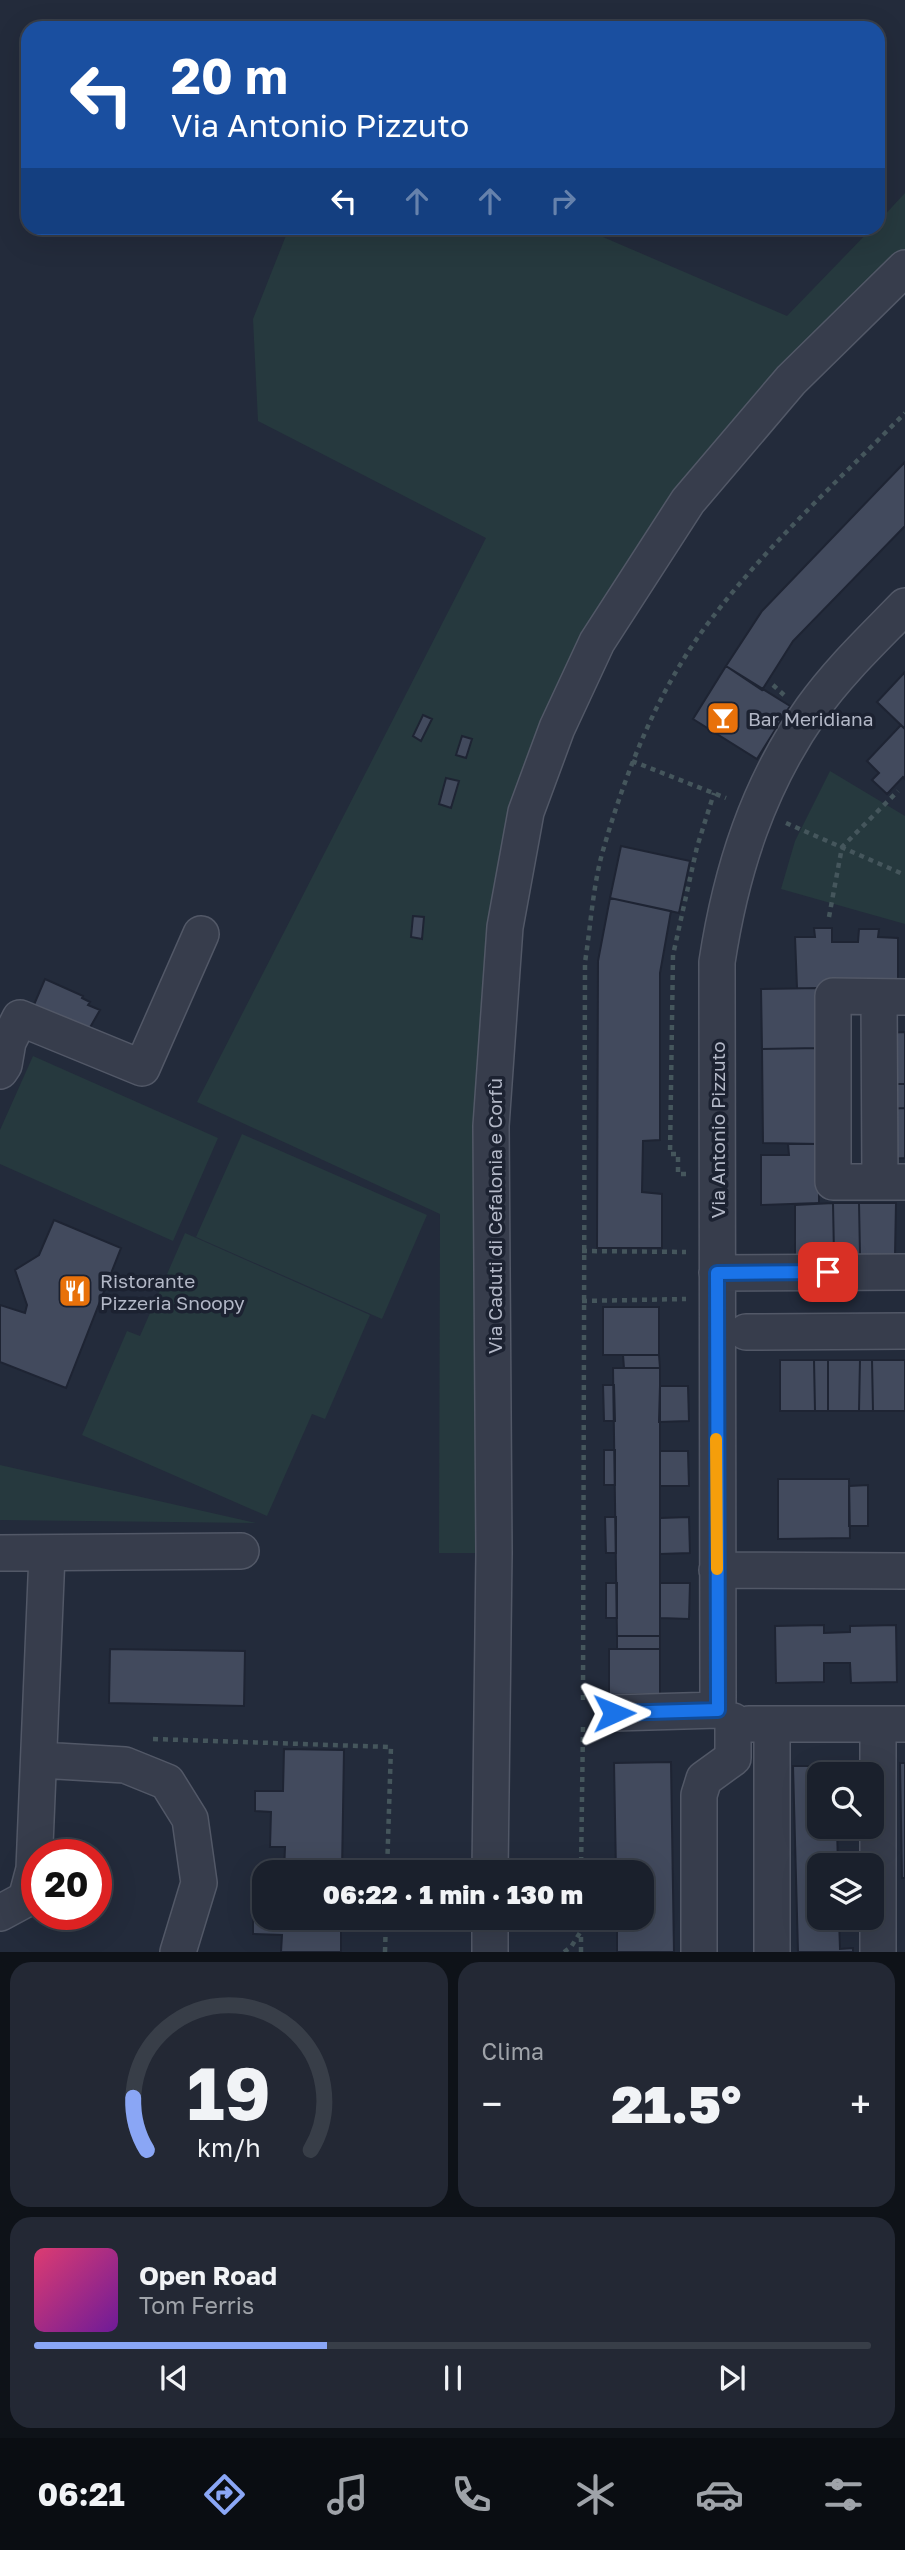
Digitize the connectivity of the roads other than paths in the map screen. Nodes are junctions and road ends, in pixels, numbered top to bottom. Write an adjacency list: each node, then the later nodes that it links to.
1 (905, 268): 21 (street, Via Caduti di Cefalonia e Corfù)
2 (905, 606): 8 (street, Via Antonio Pizzuto)
3 (201, 934): 5 (street)
4 (892, 996): 6 (street); 6 (street)
5 (4, 1057)
6 (893, 1181)
7 (894, 1272): 8 (street); 9 (street)
8 (704, 1275): 14 (street, Via Antonio Pizzuto)
9 (895, 1331): 10 (street)
10 (746, 1332)
11 (241, 1551): 13 (street)
12 (0, 1553): 13 (street)
13 (47, 1554): 20 (street)
14 (717, 1570): 15 (street); 17 (street, Via Antonio Pizzuto)
15 (905, 1571)
16 (593, 1710): 17 (street)
17 (726, 1716): 19 (street); 26 (street, Via Antonio Pizzuto)
18 (891, 1724): 19 (street); 28 (street)
19 (772, 1725): 27 (street)
20 (40, 1760): 22 (street); 24 (street)
21 (490, 1860)
22 (0, 1913)
23 (490, 1930): 25 (street)
24 (178, 1951)
25 (489, 1951)
26 (699, 1951)
27 (772, 1951)
28 (878, 1951)

